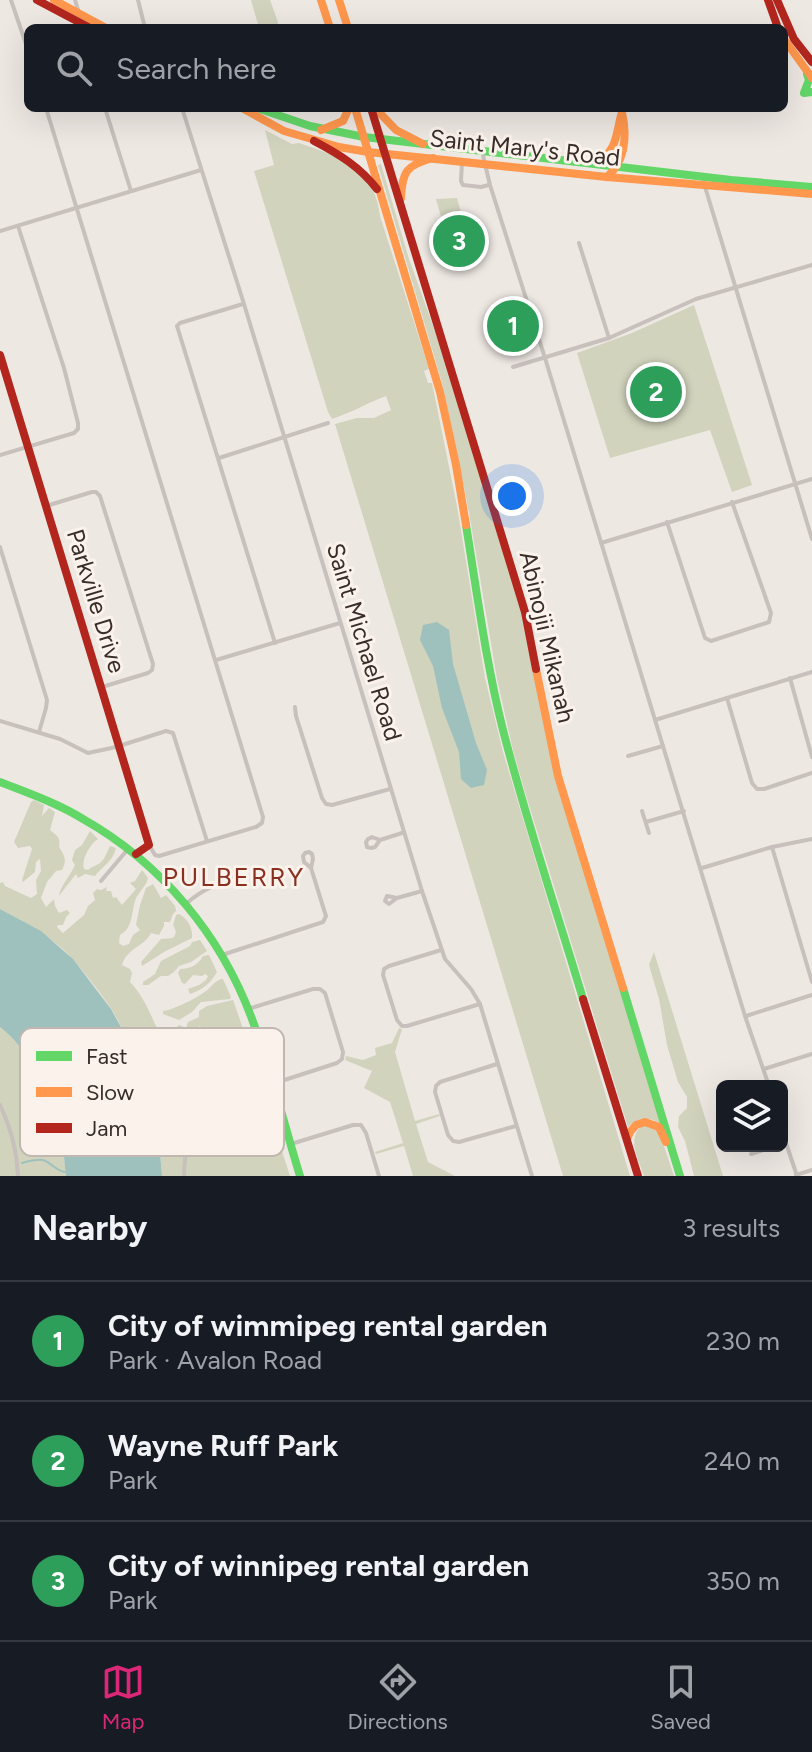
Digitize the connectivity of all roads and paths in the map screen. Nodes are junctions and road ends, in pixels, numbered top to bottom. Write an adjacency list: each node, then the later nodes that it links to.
1 (11, 0): 17 (street)
2 (37, 0): 10 (main road)
3 (54, 0): 10 (main road)
4 (75, 0): 10 (street)
5 (138, 0): 11 (street)
6 (321, 0): 12 (main road)
7 (768, 0): 14 (main road)
8 (777, 0): 15 (main road)
9 (341, 3): 13 (main road)
10 (79, 21)
11 (144, 24)
12 (329, 24)
13 (347, 24)
14 (777, 24)
15 (786, 24)
16 (788, 28): 19 (main road)
17 (24, 38)
18 (788, 45): 20 (main road)
19 (812, 62)
20 (809, 75): 21 (main road)
21 (812, 92)
22 (47, 112): 57 (street)
23 (106, 112): 53 (street)
24 (183, 112): 45 (street, Saint Michael Road)
25 (249, 112): 34 (main road, Saint Mary's Road)
26 (267, 112): 31 (main road, Saint Mary's Road)
27 (350, 112): 31 (main road)
28 (354, 112): 32 (main road)
29 (374, 112): 33 (main road, Abinojii Mikanah)
30 (376, 112): 35 (main road)
31 (321, 130): 32 (main road, Saint Mary's Road)
32 (364, 137): 33 (main road, Saint Mary's Road); 37 (main road)
33 (381, 139): 35 (main road, Saint Mary's Road); 38 (main road, Abinojii Mikanah)
34 (314, 141): 37 (main road, Saint Mary's Road); 54 (main road)
35 (423, 144): 36 (main road, Saint Mary's Road)
36 (482, 150): 41 (main road, Saint Mary's Road); 42 (street)
37 (368, 152): 38 (main road, Saint Mary's Road); 54 (main road)
38 (385, 154): 39 (main road, Saint Mary's Road); 56 (main road, Abinojii Mikanah)
39 (433, 158): 40 (main road, Saint Mary's Road); 56 (main road)
40 (462, 162): 42 (main road, Saint Mary's Road); 51 (street)
41 (588, 163): 43 (main road, Saint Mary's Road); 43 (main road)
42 (485, 165): 47 (main road, Saint Mary's Road); 51 (street)
43 (618, 167): 44 (main road, Saint Mary's Road); 47 (main road)
44 (643, 169): 46 (main road, Saint Mary's Road); 48 (main road)
45 (201, 170): 53 (street); 63 (street, Saint Michael Road)
46 (656, 171): 49 (main road); 50 (main road, Saint Mary's Road)
47 (607, 177): 48 (main road, Saint Mary's Road)
48 (632, 179): 49 (main road, Saint Mary's Road)
49 (649, 180): 50 (main road, Saint Mary's Road)
50 (703, 181): 52 (main road, Saint Mary's Road); 55 (main road, Saint Mary's Road); 62 (street)
51 (490, 185): 66 (street)
52 (812, 187)
53 (131, 191): 57 (street)
54 (381, 194): 135 (main road)
55 (812, 194)
56 (401, 205): 149 (main road, Abinojii Mikanah)
57 (76, 208): 58 (street); 83 (street)
58 (18, 226): 59 (street); 70 (street)
59 (0, 231)
60 (579, 243): 64 (street)
61 (812, 265): 62 (street)
62 (736, 288): 64 (street); 74 (street)
63 (244, 304): 69 (street, Saint Michael Road); 72 (street)
64 (609, 338): 66 (street)
65 (0, 355): 70 (main road, Parkville Drive)
66 (545, 358): 67 (street); 79 (street)
67 (513, 367)
68 (328, 423): 69 (street)
69 (283, 439): 72 (street); 81 (street, Saint Michael Road)
70 (28, 446): 71 (street); 76 (main road, Parkville Drive)
71 (0, 455)
72 (219, 458): 82 (street)
73 (812, 479): 74 (street)
74 (795, 484): 75 (street); 78 (street)
75 (732, 502): 77 (street); 77 (street)
76 (46, 506): 86 (main road, Parkville Drive); 86 (street)
77 (667, 522): 79 (street)
78 (812, 539)
79 (601, 543): 89 (street)
80 (0, 547): 91 (street)
81 (340, 622): 82 (street); 98 (street, Saint Michael Road)
82 (275, 643): 83 (street)
83 (216, 660): 106 (street)
84 (812, 672): 85 (street)
85 (790, 678): 87 (street); 95 (street)
86 (102, 687): 92 (main road, Parkville Drive)
87 (727, 698): 89 (street); 96 (street)
88 (295, 707): 98 (street)
89 (655, 720): 93 (street)
90 (0, 721): 91 (street)
91 (39, 732): 92 (street)
92 (119, 746): 106 (street); 107 (main road, Parkville Drive)
93 (663, 746): 94 (street); 100 (street)
94 (628, 756)
95 (812, 757)
96 (812, 773)
97 (0, 782): 109 (main road)
98 (390, 789): 102 (street, Saint Michael Road)
99 (642, 811): 101 (street)
100 (684, 811): 101 (street); 111 (street)
101 (646, 822): 103 (street)
102 (403, 833): 105 (street); 114 (street, Saint Michael Road)
103 (649, 833)
104 (812, 839): 108 (street)
105 (380, 840)
106 (207, 841): 107 (street)
107 (149, 845): 109 (main road)
108 (772, 847): 111 (street); 120 (street)
109 (132, 851): 112 (street); 116 (main road)
110 (311, 868): 119 (street)
111 (701, 868): 125 (street)
112 (101, 881)
113 (232, 881): 116 (street)
114 (422, 891): 115 (street); 117 (street, Saint Michael Road)
115 (397, 898)
116 (186, 904): 119 (main road)
117 (441, 950): 123 (street, Saint Michael Road); 123 (street)
118 (812, 952): 120 (street)
119 (222, 955): 124 (main road)
120 (803, 955): 121 (street)
121 (812, 982)
122 (812, 995): 125 (street)
123 (480, 1004): 128 (street, Saint Michael Road)
124 (248, 1009): 126 (main road); 130 (street)
125 (745, 1016): 129 (street)
126 (254, 1028)
127 (812, 1054): 129 (street)
128 (497, 1064): 134 (street, Saint Michael Road); 134 (street)
129 (764, 1069): 131 (street)
130 (284, 1080)
131 (767, 1080)
132 (0, 1105): 143 (street)
133 (284, 1122): 136 (main road)
134 (516, 1125): 147 (street, Saint Michael Road)
135 (628, 1143): 148 (main road); 149 (main road)
136 (291, 1144): 145 (main road); 146 (street)
137 (757, 1152): 139 (street)
138 (787, 1152): 142 (street)
139 (751, 1154)
140 (186, 1156): 144 (street)
141 (812, 1170): 142 (street)
142 (796, 1175)
143 (18, 1176)
144 (184, 1176)
145 (300, 1176)
146 (379, 1176)
147 (532, 1176)
148 (638, 1176)
149 (679, 1176)

